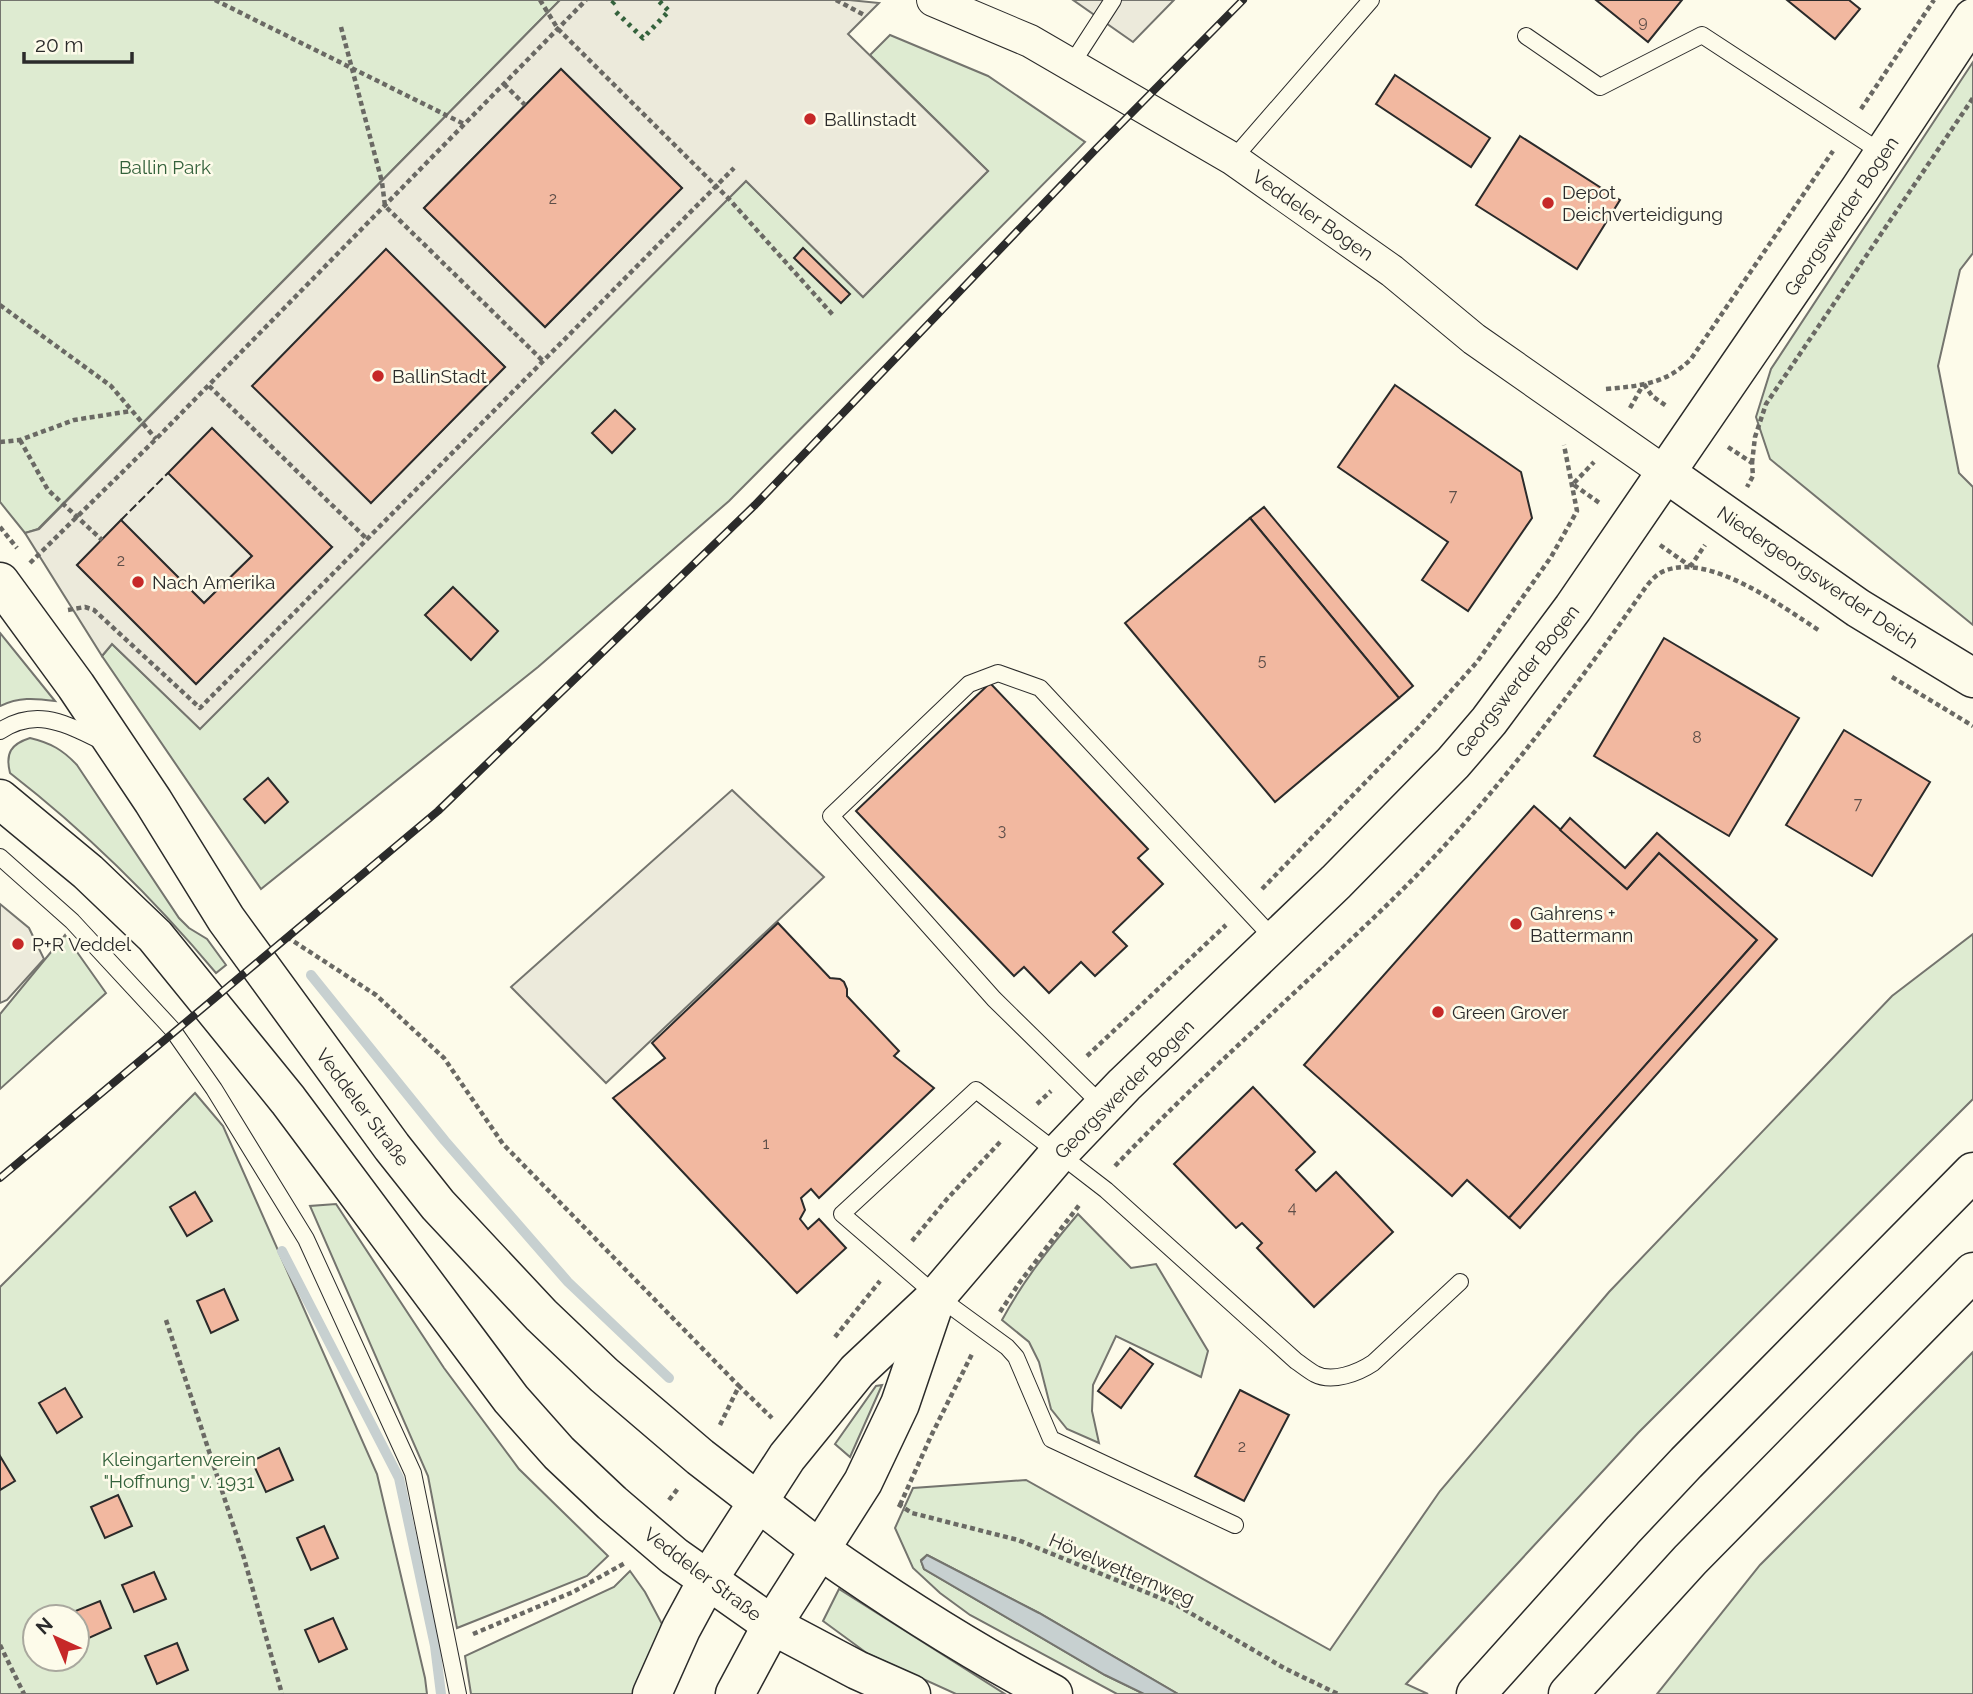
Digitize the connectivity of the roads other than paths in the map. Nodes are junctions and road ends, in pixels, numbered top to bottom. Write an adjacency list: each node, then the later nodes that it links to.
1 (933, 0): 6 (street, Veddeler Bogen)
2 (1114, 0): 6 (lane)
3 (1371, 0): 8 (lane)
4 (1973, 19): 7 (main road, Georgswerder Bogen)
5 (1526, 36): 7 (lane)
6 (1071, 65): 8 (street, Veddeler Bogen)
7 (1884, 155): 9 (main road, Georgswerder Bogen)
8 (1233, 159): 9 (street, Veddeler Bogen)
9 (1666, 473): 11 (main road, Niedergeorgswerder Deich); 16 (main road, Georgswerder Bogen)
10 (15, 573): 13 (main road, Veddeler Straße)
11 (1973, 678)
12 (0, 731): 13 (lane)
13 (116, 747): 23 (main road, Veddeler Straße)
14 (0, 799): 26 (main road, Veddeler Straße)
15 (0, 857): 28 (lane)
16 (1275, 940): 17 (main road, Georgswerder Bogen); 17 (lane)
17 (1104, 1107): 18 (main road, Georgswerder Bogen)
18 (1059, 1153): 21 (lane); 22 (main road, Georgswerder Bogen); 22 (lane)
19 (1973, 1172): 33 (main road)
20 (1973, 1272): 34 (main road)
21 (1460, 1282)
22 (937, 1296): 23 (main road, Georgswerder Bogen); 24 (lane); 25 (main road, Georgswerder Bogen)
23 (757, 1501): 25 (main road, Veddeler Straße); 26 (main road, Georgswerder Bogen)
24 (1236, 1525)
25 (819, 1549): 27 (main road, Georgswerder Bogen); 32 (main road, Veddeler Straße)
26 (707, 1581): 27 (main road, Veddeler Straße); 29 (main road, Georgswerder Bogen)
27 (772, 1625): 30 (main road, Georgswerder Bogen); 31 (main road, Veddeler Straße)
28 (458, 1694)
29 (652, 1694)
30 (735, 1694)
31 (911, 1694)
32 (1053, 1694)
33 (1476, 1694)
34 (1567, 1694)

